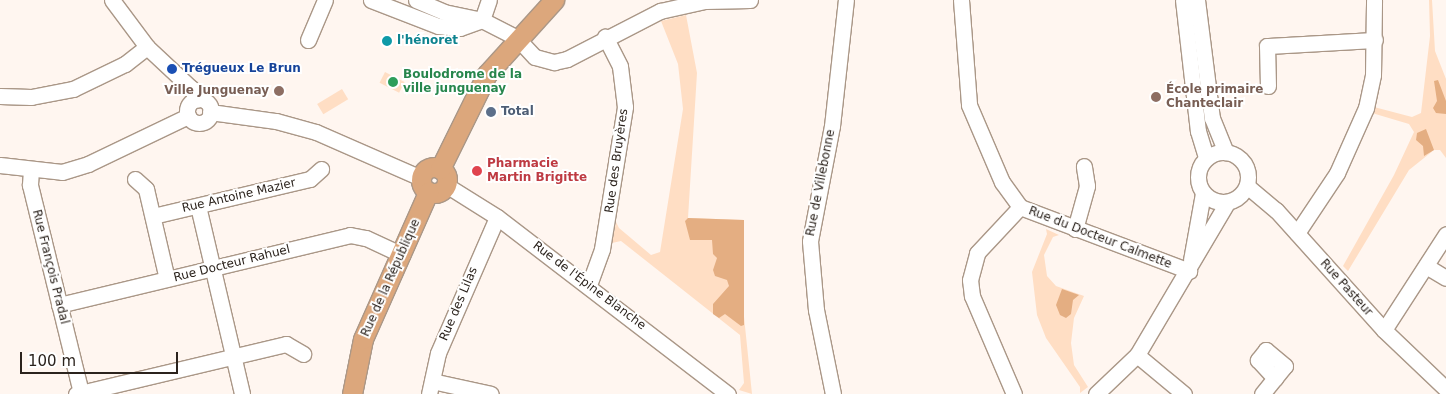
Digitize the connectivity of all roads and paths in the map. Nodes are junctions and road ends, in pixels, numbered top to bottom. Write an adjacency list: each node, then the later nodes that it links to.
1 (112, 0): 18 (street)
2 (325, 0): 16 (street)
3 (370, 0): 13 (street)
4 (416, 0): 13 (street)
5 (489, 0): 13 (street)
6 (554, 0): 15 (main road)
7 (750, 0): 14 (street)
8 (846, 0): 62 (street, Rue de Villebonne)
9 (961, 0): 36 (street, Rue du Docteur Calmette)
10 (1183, 0): 24 (street)
11 (1197, 0): 23 (street)
12 (1374, 0): 17 (street)
13 (482, 20): 15 (street)
14 (605, 37): 15 (street); 48 (street, Rue des Bruyères)
15 (517, 38): 29 (main road)
16 (308, 40)
17 (1374, 40): 19 (street); 40 (street)
18 (147, 47): 20 (street); 21 (street)
19 (1268, 86)
20 (0, 96)
21 (192, 106): 22 (street); 22 (street); 28 (street)
22 (210, 112): 31 (street)
23 (1226, 152): 24 (street); 32 (street)
24 (1206, 158): 33 (street)
25 (0, 165): 28 (street)
26 (1084, 166): 39 (street)
27 (321, 169): 35 (street, Rue Antoine Mazier)
28 (30, 170): 49 (street, Rue François Pradal)
29 (443, 177): 31 (main road); 38 (street, Rue de l'Épine Blanche)
30 (135, 179): 37 (street)
31 (424, 185): 42 (main road, Rue de la République)
32 (1247, 186): 34 (street); 40 (street, Rue Pasteur)
33 (1203, 193): 34 (street); 45 (street)
34 (1227, 203): 45 (street)
35 (198, 206): 37 (street, Rue Antoine Mazier); 44 (street)
36 (1020, 207): 39 (street, Rue du Docteur Calmette); 63 (street)
37 (153, 216): 47 (street)
38 (497, 217): 48 (street, Rue de l'Épine Blanche); 55 (street, Rue des Lilas)
39 (1075, 229): 45 (street, Rue du Docteur Calmette)
40 (1297, 233): 50 (street, Rue Pasteur)
41 (1446, 234): 43 (street)
42 (402, 255): 44 (street, Rue Docteur Rahuel); 59 (main road, Rue de la République)
43 (1426, 266): 46 (street); 50 (street)
44 (212, 268): 47 (street, Rue Docteur Rahuel); 53 (street)
45 (1189, 271): 52 (street)
46 (1446, 278)
47 (167, 279): 49 (street, Rue Docteur Rahuel)
48 (589, 286): 61 (street, Rue de l'Épine Blanche)
49 (59, 305): 57 (street, Rue François Pradal)
50 (1384, 330): 56 (street, Rue Pasteur)
51 (303, 354): 53 (street)
52 (1137, 356): 64 (street); 65 (street)
53 (234, 357): 57 (street); 58 (street)
54 (1275, 378): 66 (street)
55 (431, 388): 60 (street)
56 (1446, 389)
57 (78, 393)
58 (242, 394)
59 (352, 394)
60 (491, 394)
61 (728, 394)
62 (833, 394)
63 (1014, 394)
64 (1096, 394)
65 (1184, 394)
66 (1262, 394)

